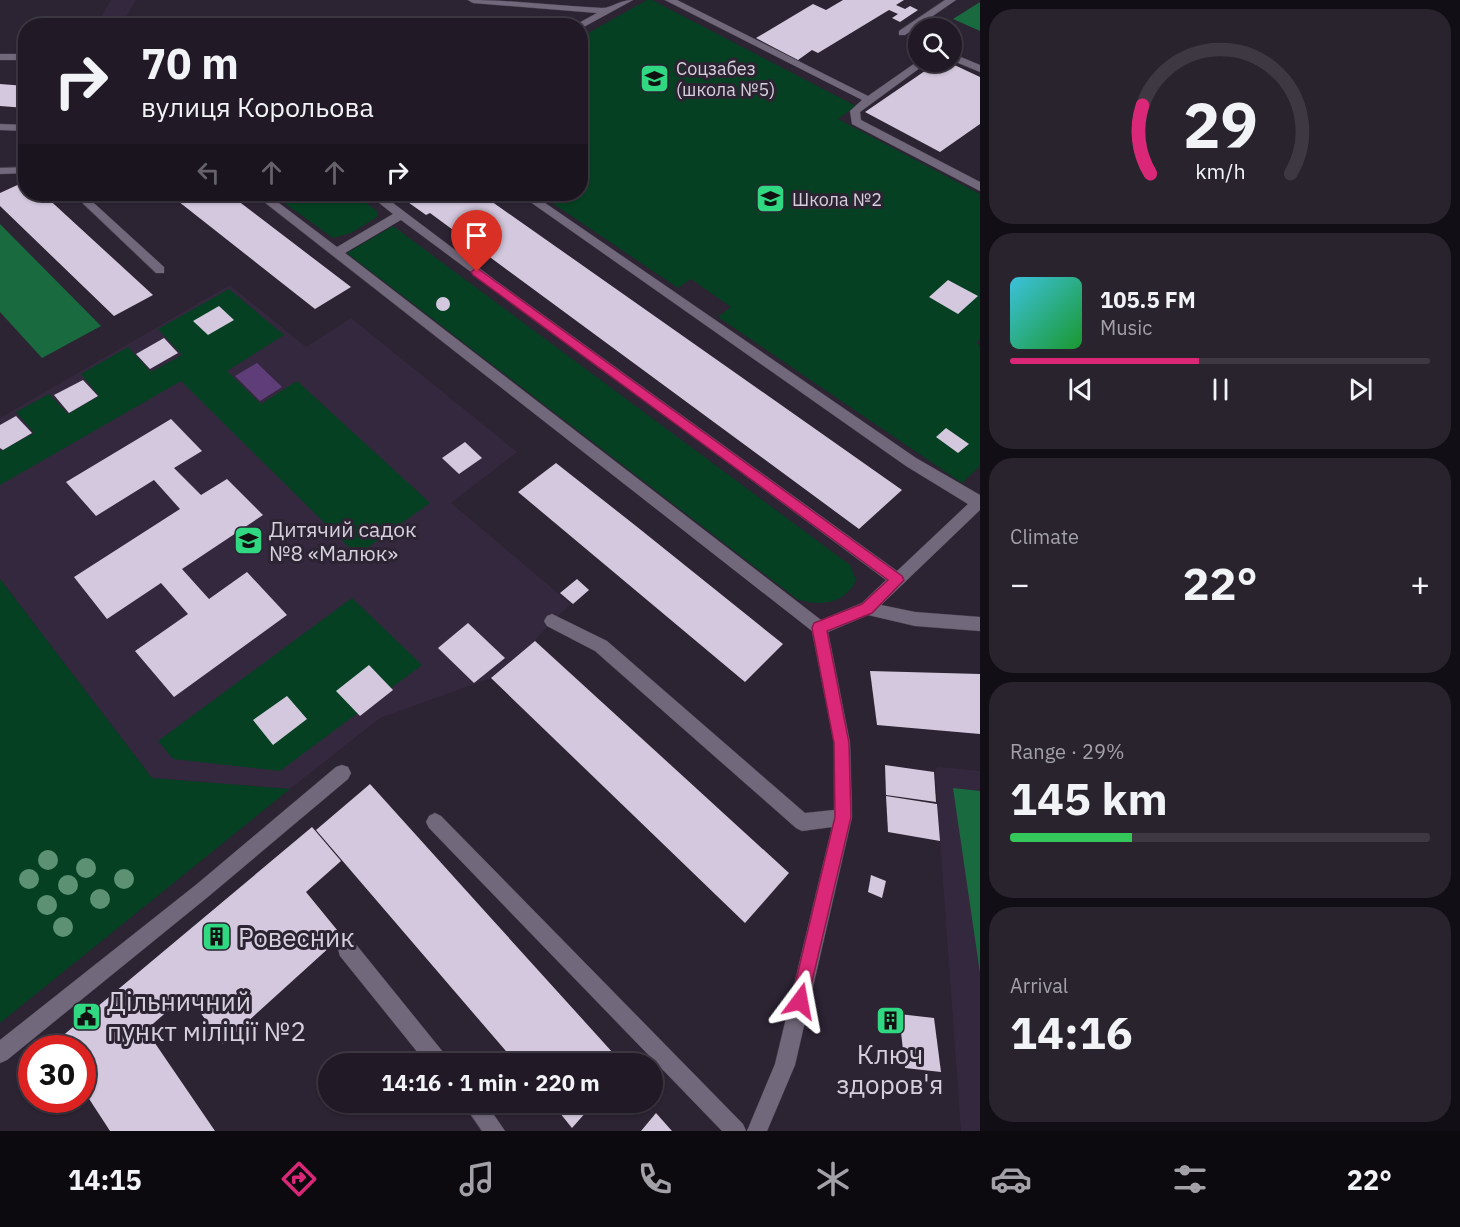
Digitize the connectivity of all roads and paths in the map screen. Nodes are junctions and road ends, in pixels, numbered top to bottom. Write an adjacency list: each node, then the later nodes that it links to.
1 (473, 0): 5 (street)
2 (628, 0): 5 (street)
3 (670, 0): 13 (street)
4 (951, 0): 7 (street)
5 (608, 10): 6 (street)
6 (588, 21)
7 (902, 36)
8 (0, 57): 9 (street)
9 (18, 57)
10 (962, 61): 11 (street)
11 (980, 69)
12 (909, 72): 13 (street)
13 (869, 100): 18 (street)
14 (0, 127): 15 (street)
15 (18, 128)
16 (18, 170): 17 (street)
17 (0, 171)
18 (980, 188)
19 (86, 201): 25 (street)
20 (269, 201): 24 (street)
21 (383, 201): 23 (street)
22 (535, 201): 26 (street)
23 (401, 215): 24 (street); 27 (street)
24 (338, 252): 31 (street)
25 (160, 270)
26 (979, 502): 27 (street)
27 (897, 580): 28 (street)
28 (867, 608): 30 (street); 31 (street)
29 (552, 621): 33 (street)
30 (980, 624)
31 (819, 628): 33 (street)
32 (342, 772): 36 (street)
33 (843, 817): 41 (street)
34 (435, 822): 40 (street)
35 (348, 949): 37 (street)
36 (0, 1053)
37 (431, 1053)
38 (481, 1113): 39 (street)
39 (495, 1131)
40 (736, 1131)
41 (757, 1131)

